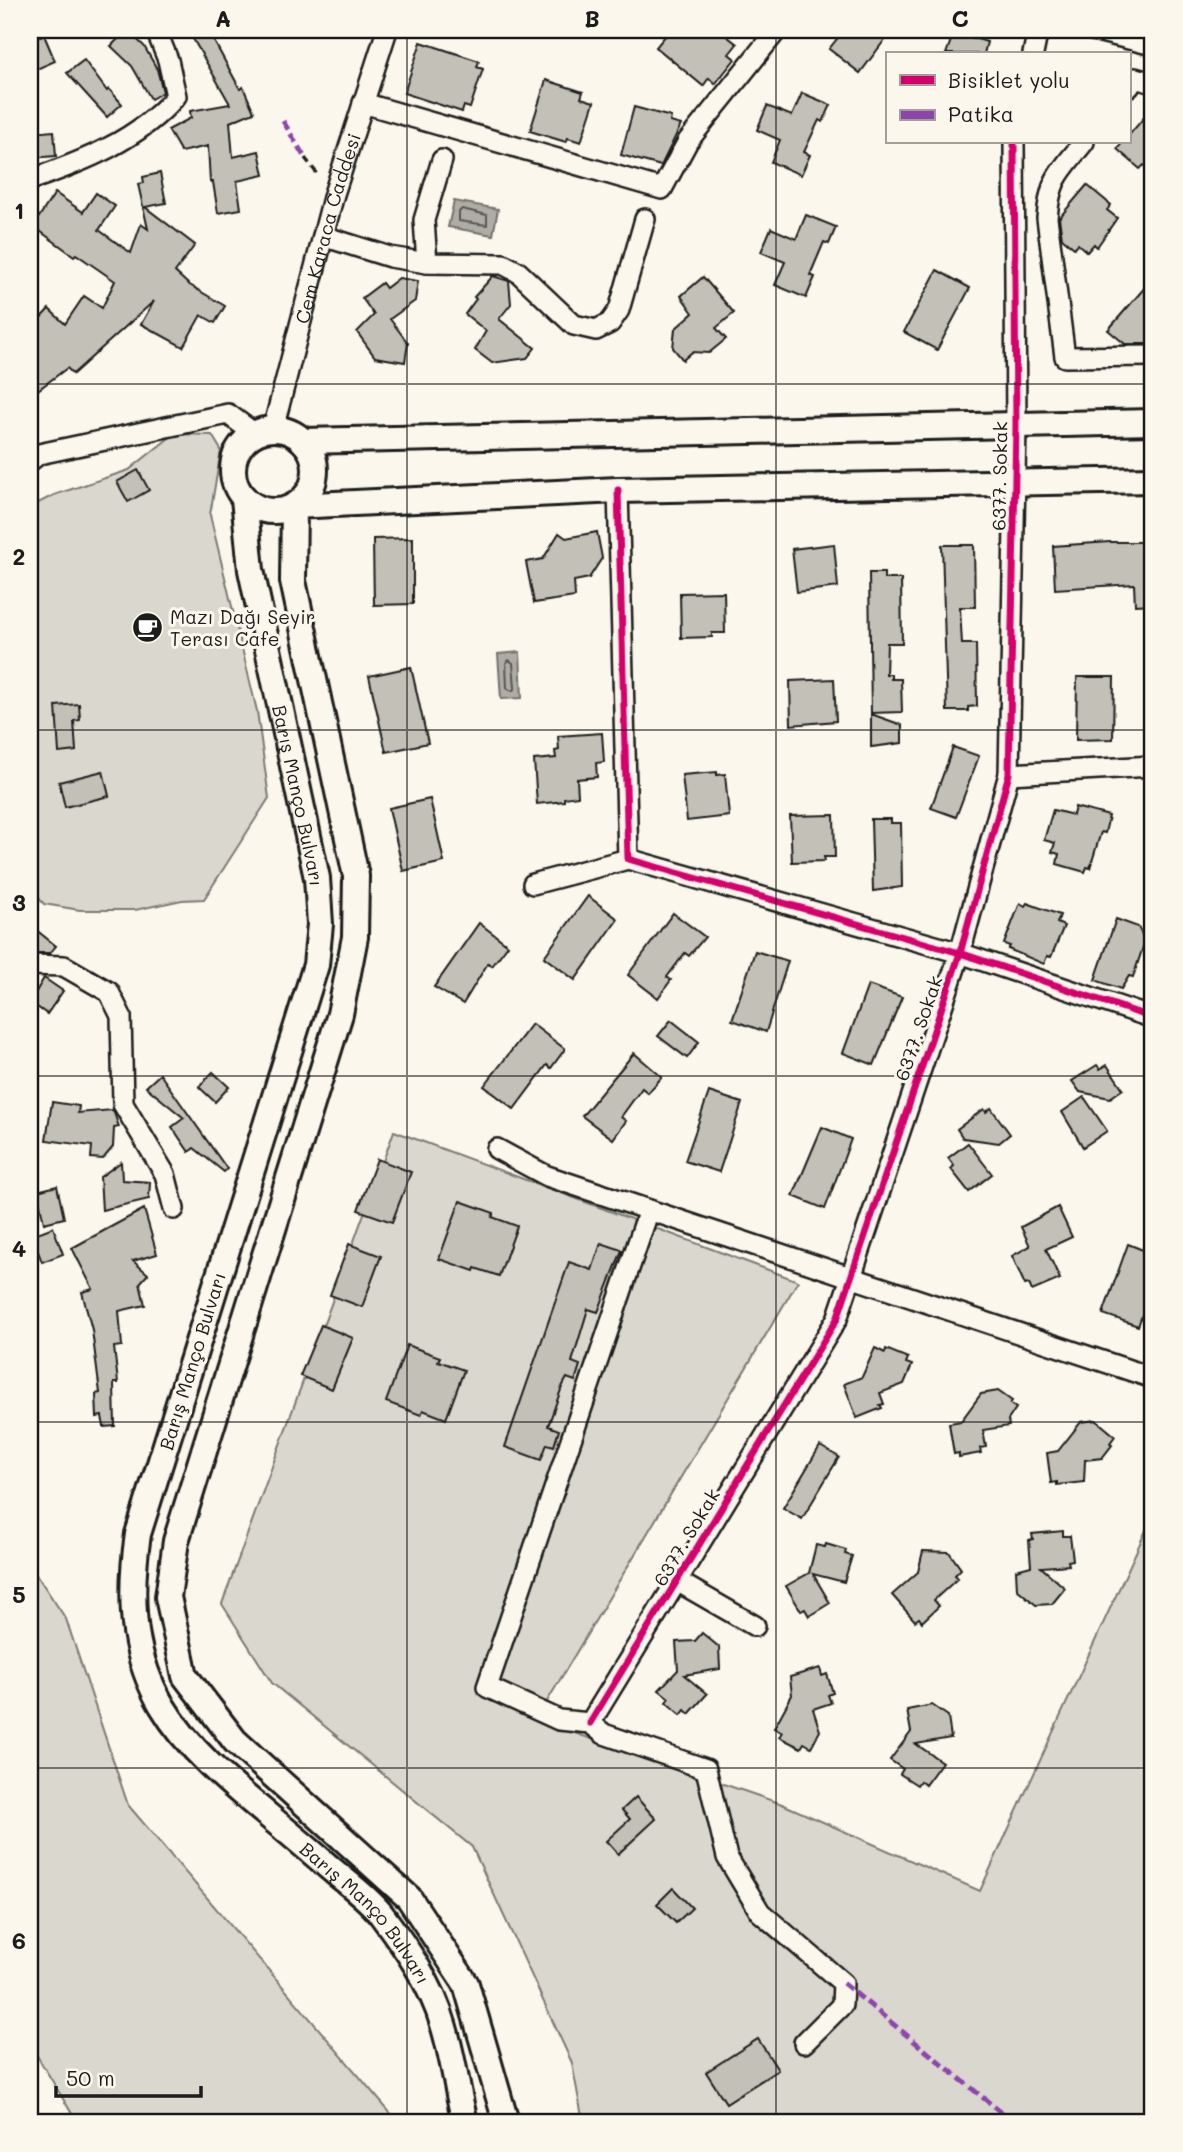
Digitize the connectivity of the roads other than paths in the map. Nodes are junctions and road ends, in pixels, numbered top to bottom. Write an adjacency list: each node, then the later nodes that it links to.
1 (156, 30): 14 (street)
2 (387, 30): 10 (street, Cem Karaca Caddesi)
3 (777, 30): 10 (street)
4 (1038, 30): 7 (street)
5 (1093, 30): 6 (street)
6 (1153, 45)
7 (1032, 52)
8 (1153, 83): 9 (street)
9 (1130, 86)
10 (363, 103): 16 (street, Cem Karaca Caddesi)
11 (1014, 144): 20 (street, 6377. Sokak)
12 (1082, 144): 18 (street)
13 (442, 160): 17 (street)
14 (30, 180)
15 (645, 219): 17 (street)
16 (323, 236): 17 (street); 21 (street, Cem Karaca Caddesi)
17 (427, 263)
18 (1153, 356)
19 (1153, 422): 20 (main road)
20 (1016, 426): 22 (main road); 25 (street, 6377. Sokak)
21 (264, 432): 22 (main road); 23 (street); 27 (main road)
22 (303, 441): 28 (main road)
23 (30, 461)
24 (1153, 480): 25 (main road)
25 (1014, 482): 26 (main road); 30 (street, 6377. Sokak)
26 (618, 491): 28 (main road); 31 (street)
27 (244, 498): 28 (main road); 45 (main road, Barış Manço Bulvarı)
28 (294, 506): 46 (main road, Barış Manço Bulvarı)
29 (1153, 766): 30 (street)
30 (1010, 774): 33 (street, 6377. Sokak)
31 (628, 859): 32 (street); 33 (street)
32 (533, 884)
33 (960, 953): 35 (street); 39 (street, 6377. Sokak)
34 (30, 965): 37 (street)
35 (1153, 1018)
36 (497, 1149): 38 (street)
37 (174, 1209)
38 (649, 1210): 39 (street); 43 (street)
39 (851, 1277): 40 (street); 41 (street, 6377. Sokak)
40 (1153, 1378)
41 (677, 1581): 42 (street); 43 (street, 6377. Sokak)
42 (755, 1626)
43 (590, 1723): 44 (street)
44 (804, 2043)
45 (465, 2122)
46 (506, 2122)

